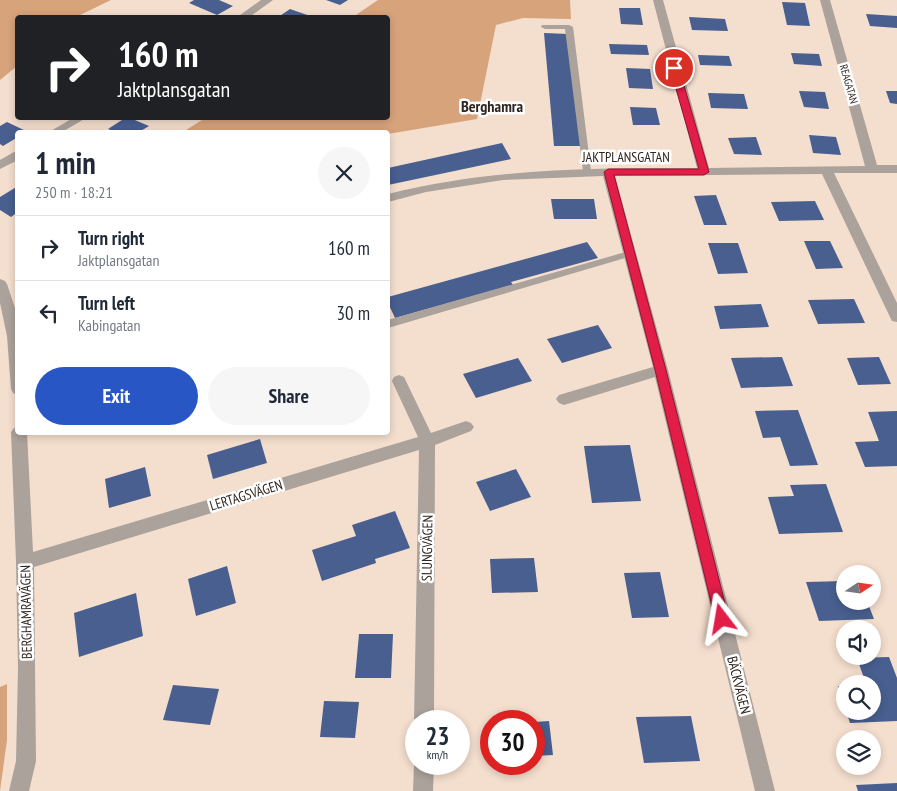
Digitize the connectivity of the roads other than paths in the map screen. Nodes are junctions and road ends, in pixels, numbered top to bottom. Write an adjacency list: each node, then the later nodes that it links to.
1 (268, 0): 4 (street)
2 (658, 0): 15 (street)
3 (825, 0): 10 (street, REAGATAN)
4 (246, 15)
5 (545, 27): 13 (lane)
6 (76, 120): 7 (street)
7 (59, 130)
8 (15, 157): 9 (street)
9 (0, 165)
10 (872, 169): 11 (street, JAKTPLANSGATAN); 12 (street, JAKTPLANSGATAN)
11 (897, 169)
12 (826, 170): 15 (street, JAKTPLANSGATAN); 19 (street)
13 (588, 171): 14 (street, JAKTPLANSGATAN); 16 (street, JAKTPLANSGATAN)
14 (608, 172): 15 (street, JAKTPLANSGATAN); 17 (street, BÄCKVÄGEN)
15 (704, 172)
16 (390, 198)
17 (629, 254): 20 (lane); 22 (street, BÄCKVÄGEN)
18 (0, 284): 21 (street)
19 (897, 317)
20 (390, 323)
21 (15, 332)
22 (661, 370): 24 (street); 33 (street, BÄCKVÄGEN)
23 (399, 381): 27 (street, SLUNGVÄGEN)
24 (564, 399)
25 (466, 427): 27 (street, LERTAGSVÄGEN)
26 (19, 435): 28 (street, BERGHAMRAVÄGEN)
27 (428, 441): 28 (street, LERTAGSVÄGEN); 29 (street, SLUNGVÄGEN)
28 (25, 562): 31 (street, BERGHAMRAVÄGEN)
29 (424, 710)
30 (424, 775): 32 (street)
31 (19, 791)
32 (423, 791)
33 (765, 791)

